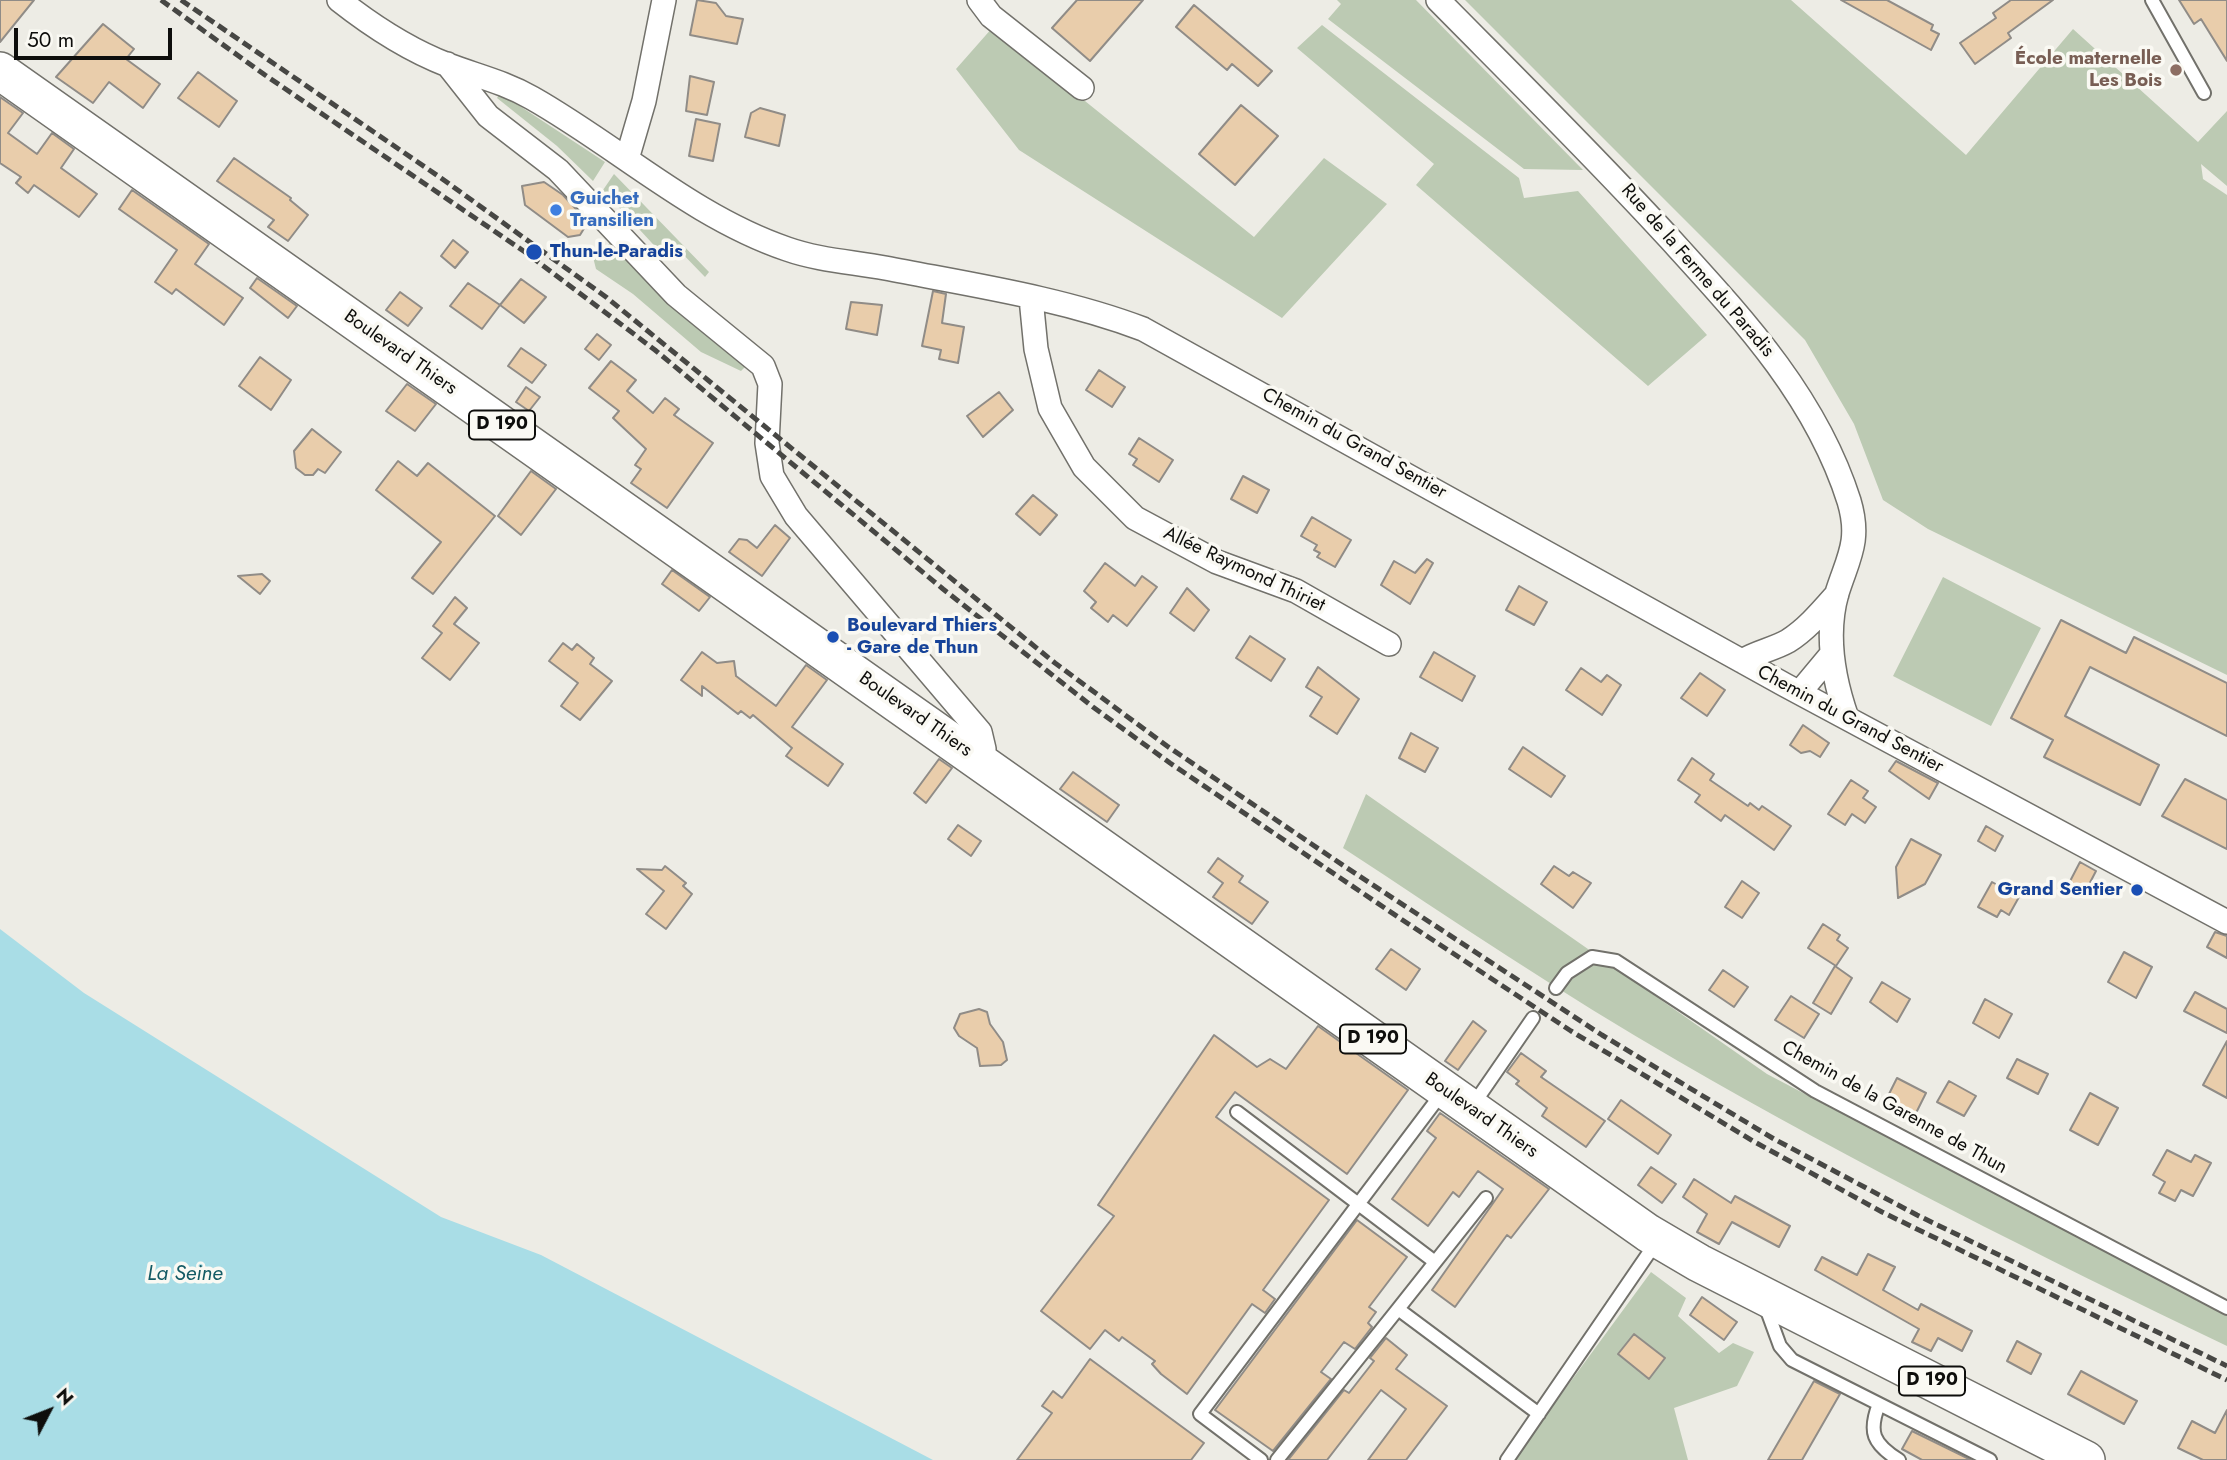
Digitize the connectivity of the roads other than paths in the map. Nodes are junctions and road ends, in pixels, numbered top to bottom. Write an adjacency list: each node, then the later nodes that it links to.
1 (339, 0): 6 (street)
2 (664, 0): 10 (street)
3 (979, 0): 8 (street)
4 (1438, 0): 12 (street, Rue de la Ferme du Paradis)
5 (2151, 0): 9 (lane)
6 (447, 64): 10 (street, Chemin du Grand Sentier); 19 (street)
7 (13, 80): 19 (main road, Boulevard Thiers / D 190)
8 (1082, 88)
9 (2204, 93)
10 (627, 159): 11 (street, Chemin du Grand Sentier)
11 (1031, 298): 14 (street, Allée Raymond Thiriet); 16 (street, Chemin du Grand Sentier)
12 (1837, 594): 13 (street, Rue de la Ferme du Paradis); 15 (street, Rue de la Ferme du Paradis)
13 (1786, 642): 16 (street, Rue de la Ferme du Paradis); 17 (street)
14 (1389, 644)
15 (1830, 656): 17 (street); 18 (street, Rue de la Ferme du Paradis)
16 (1742, 661): 17 (street, Chemin du Grand Sentier)
17 (1792, 689): 18 (street, Chemin du Grand Sentier)
18 (1847, 718): 20 (street, Chemin du Grand Sentier)
19 (977, 760): 23 (main road, Boulevard Thiers / D 190)
20 (2227, 922)
21 (1556, 988): 30 (lane, Chemin de la Garenne de Thun)
22 (1533, 1018): 23 (lane)
23 (1458, 1099): 26 (lane); 27 (main road, Boulevard Thiers / D 190)
24 (1237, 1112): 26 (lane)
25 (1486, 1198): 28 (lane)
26 (1359, 1203): 28 (lane); 34 (lane)
27 (1658, 1240): 29 (main road, Boulevard Thiers / D 190); 33 (lane)
28 (1436, 1262): 31 (lane)
29 (1770, 1299): 32 (lane); 39 (main road, D 190)
30 (2227, 1308)
31 (1398, 1309): 33 (lane); 35 (lane)
32 (1879, 1404): 37 (lane); 38 (lane)
33 (1539, 1414): 36 (lane)
34 (1261, 1460)
35 (1278, 1460)
36 (1507, 1460)
37 (1899, 1460)
38 (1990, 1460)
39 (2087, 1460)

